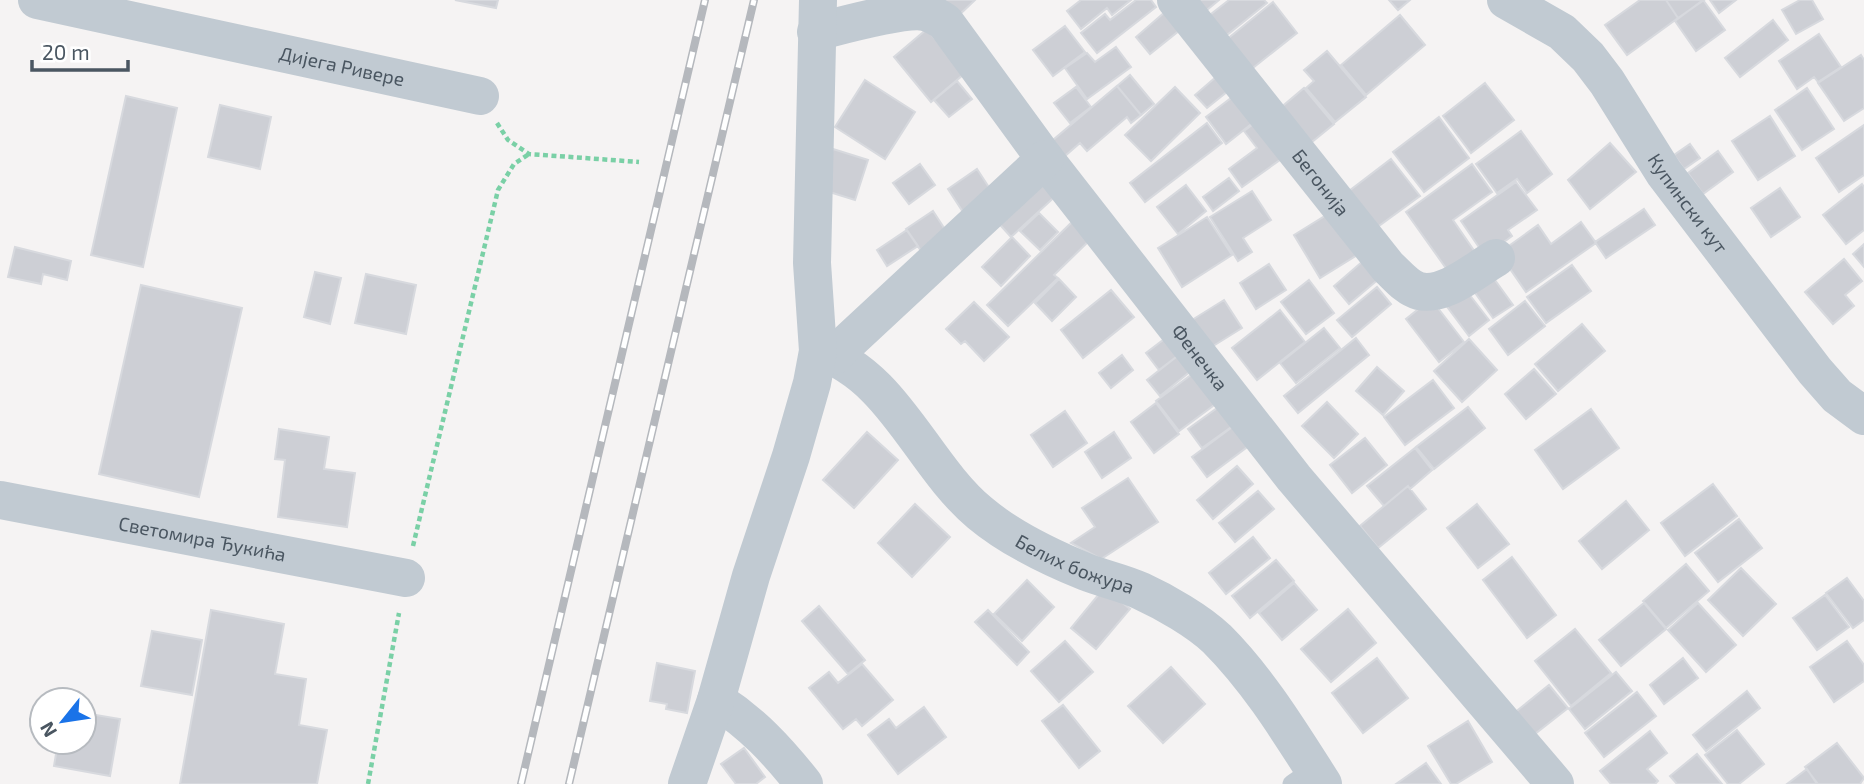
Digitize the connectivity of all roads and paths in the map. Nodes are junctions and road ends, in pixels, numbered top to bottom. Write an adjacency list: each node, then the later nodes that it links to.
1 (37, 0): 5 (street, Дијега Ривере)
2 (1176, 0): 9 (street, Бегонија)
3 (1506, 0): 11 (street, Купински кут)
4 (817, 16): 7 (street, Фенечка); 10 (street)
5 (480, 96): 6 (path)
6 (529, 154): 8 (path); 13 (path)
7 (1045, 159): 10 (street); 19 (street, Фенечка)
8 (639, 162)
9 (1496, 258)
10 (825, 354): 14 (street); 15 (street, Белих божура)
11 (1864, 416)
12 (0, 500): 13 (street, Светомира Ђукића)
13 (406, 578): 16 (path)
14 (716, 700): 17 (street); 18 (street)
15 (1310, 779)
16 (369, 784)
17 (687, 784)
18 (804, 784)
19 (1555, 784)

